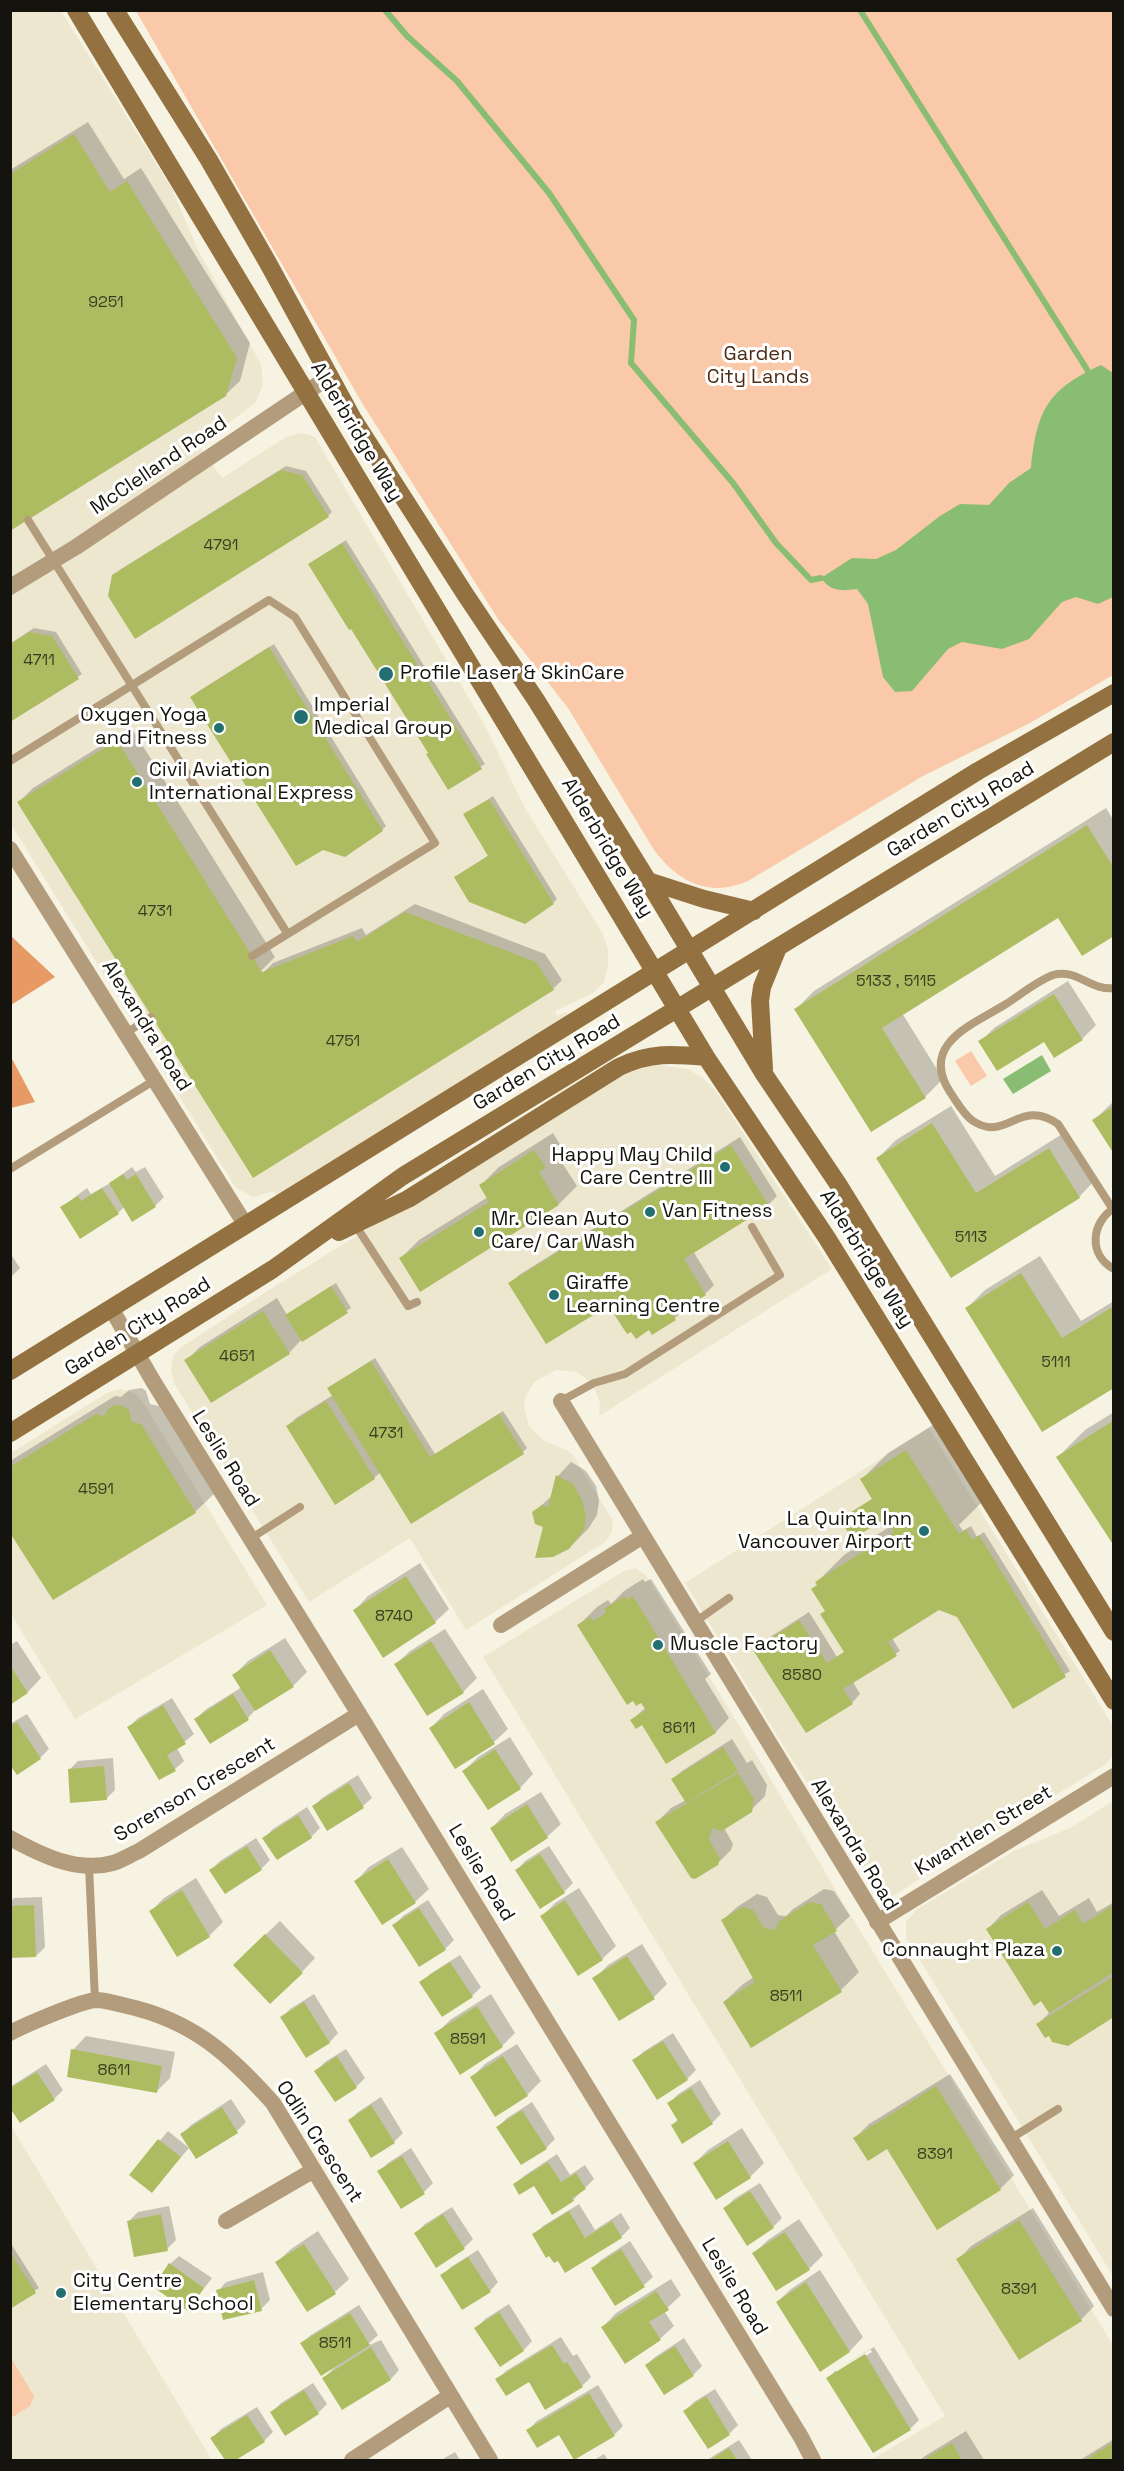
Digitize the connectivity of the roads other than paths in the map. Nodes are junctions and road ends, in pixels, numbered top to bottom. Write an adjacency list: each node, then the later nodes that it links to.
1 (76, 10): 4 (main road, Alderbridge Way)
2 (115, 10): 3 (main road, Alderbridge Way)
3 (329, 377): 4 (street, McClelland Road); 14 (main road, Alderbridge Way)
4 (305, 394): 6 (street, McClelland Road); 20 (main road, Alderbridge Way)
5 (28, 520): 6 (lane)
6 (53, 561): 7 (street, McClelland Road); 8 (lane)
7 (10, 587)
8 (132, 686): 11 (lane); 16 (lane); 16 (lane)
9 (1113, 693): 15 (main road, Garden City Road)
10 (1113, 742): 17 (main road, Garden City Road)
11 (10, 761)
12 (10, 849): 13 (street, Alexandra Road)
13 (16, 871): 25 (street, Alexandra Road)
14 (648, 880): 15 (main road); 18 (main road, Alderbridge Way)
15 (754, 911): 18 (main road, Garden City Road)
16 (287, 933): 19 (lane)
17 (777, 950): 21 (main road, Garden City Road); 27 (main road)
18 (690, 951): 20 (main road, Garden City Road); 21 (main road, Alderbridge Way)
19 (252, 956)
20 (655, 972): 23 (main road, Alderbridge Way); 32 (main road, Garden City Road)
21 (713, 988): 23 (main road, Garden City Road); 27 (main road, Alderbridge Way)
22 (1113, 988): 30 (lane)
23 (678, 1010): 26 (main road, Alderbridge Way); 31 (main road, Garden City Road)
24 (152, 1017): 25 (lane)
25 (126, 1033): 28 (street, Alexandra Road)
26 (706, 1057): 31 (main road); 48 (main road, Alderbridge Way)
27 (764, 1074): 47 (main road, Alderbridge Way)
28 (155, 1080): 29 (lane); 32 (street, Alexandra Road)
29 (10, 1169)
30 (1113, 1208): 34 (lane)
31 (352, 1220): 35 (lane); 37 (main road, Garden City Road)
32 (245, 1224): 36 (main road, Garden City Road)
33 (752, 1227): 39 (lane)
34 (1113, 1269)
35 (417, 1302)
36 (111, 1308): 37 (street, Leslie Road); 38 (main road, Garden City Road)
37 (139, 1353): 40 (main road, Garden City Road); 43 (street, Leslie Road)
38 (10, 1371)
39 (561, 1401): 42 (street, Alexandra Road)
40 (10, 1433)
41 (300, 1507): 43 (lane)
42 (643, 1536): 45 (street, Alexandra Road); 46 (street)
43 (250, 1539): 49 (street, Leslie Road)
44 (729, 1598): 45 (lane)
45 (695, 1622): 53 (street, Alexandra Road)
46 (501, 1625)
47 (1113, 1632)
48 (1113, 1701)
49 (359, 1714): 52 (street, Sorenson Crescent); 64 (street, Leslie Road)
50 (1113, 1776): 53 (street, Kwantlen Street)
51 (10, 1838): 52 (street, Sorenson Crescent)
52 (89, 1866): 54 (lane)
53 (877, 1922): 57 (street, Alexandra Road)
54 (95, 2000): 55 (street); 58 (street, Odlin Crescent)
55 (10, 2034)
56 (1058, 2109): 57 (lane)
57 (1010, 2139): 60 (street, Alexandra Road)
58 (314, 2170): 59 (street); 61 (street, Odlin Crescent)
59 (226, 2221)
60 (1113, 2309)
61 (450, 2396): 62 (street); 63 (street, Odlin Crescent)
62 (352, 2460)
63 (490, 2460)
64 (813, 2460)

